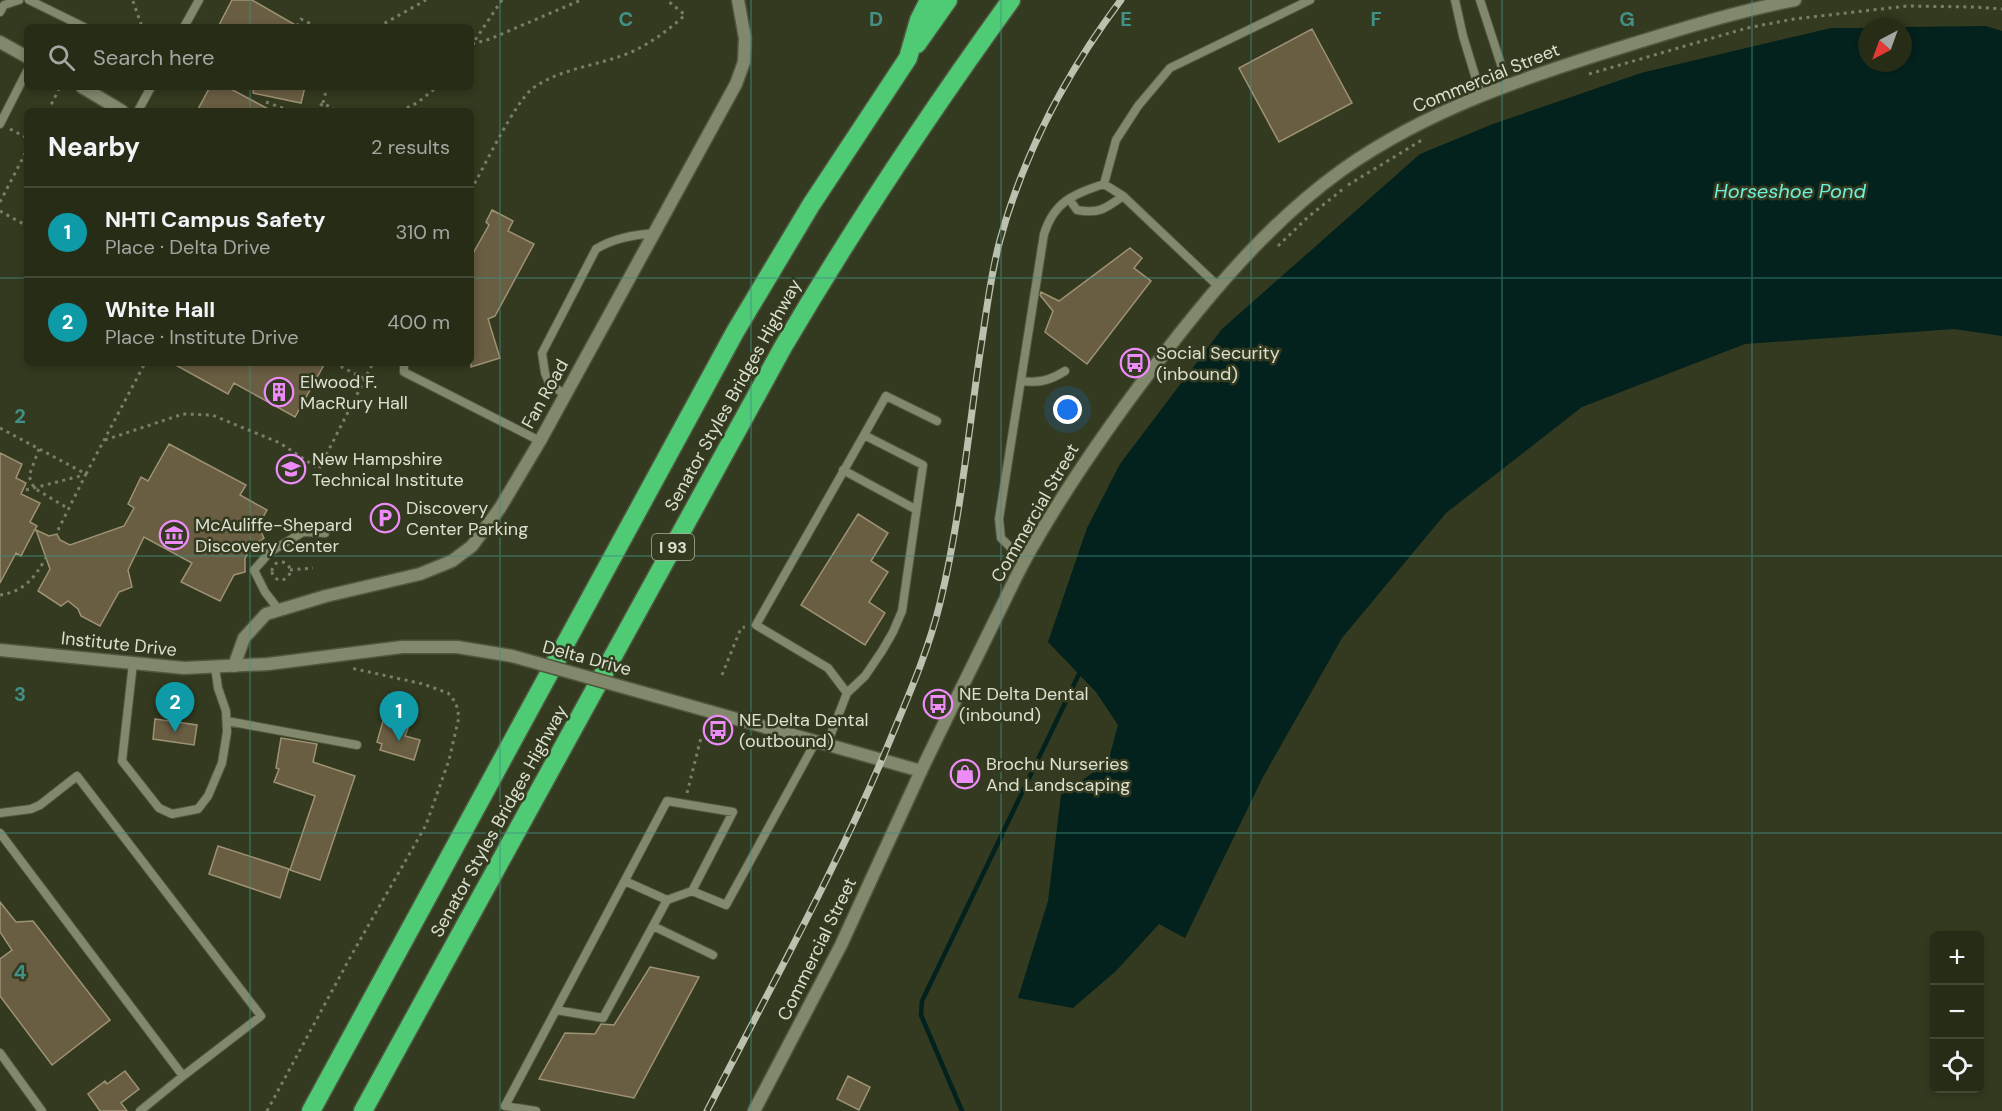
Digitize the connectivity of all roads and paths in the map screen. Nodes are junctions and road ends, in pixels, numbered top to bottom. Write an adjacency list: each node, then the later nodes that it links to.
1 (19, 0): 18 (lane)
2 (28, 0): 19 (lane)
3 (199, 0): 21 (lane)
4 (426, 0): 24 (path)
5 (502, 0): 26 (path)
6 (581, 0): 27 (path)
7 (667, 0): 53 (path)
8 (738, 0): 60 (street, Fan Road)
9 (929, 0): 29 (highway)
10 (948, 0): 29 (highway, I 93)
11 (1011, 0): 119 (highway, Senator Styles Bridges Highway / I 93)
12 (1310, 0): 54 (lane)
13 (1455, 0): 38 (lane)
14 (1480, 0): 32 (lane)
15 (1795, 0): 32 (street, Commercial Street)
16 (133, 1): 20 (path)
17 (2002, 9): 30 (path)
18 (0, 12)
19 (78, 24)
20 (141, 24)
21 (186, 24)
22 (298, 24): 23 (path)
23 (311, 24)
24 (383, 24)
25 (0, 42): 28 (street)
26 (474, 42)
27 (474, 44)
28 (24, 55)
29 (908, 58): 118 (highway, I 93)
30 (1580, 76)
31 (24, 77): 48 (lane)
32 (1508, 86): 38 (street, Commercial Street)
33 (58, 90): 41 (path)
34 (89, 90): 42 (street)
35 (149, 90): 43 (lane)
36 (326, 90): 40 (path)
37 (433, 90): 47 (path)
38 (1481, 95): 62 (street, Commercial Street)
39 (266, 102): 44 (path)
40 (322, 103): 45 (path); 46 (path)
41 (50, 108)
42 (117, 108)
43 (140, 108)
44 (283, 108)
45 (318, 108)
46 (331, 108)
47 (406, 108)
48 (0, 124)
49 (18, 134): 50 (path)
50 (24, 137)
51 (1424, 139): 61 (path)
52 (24, 156): 57 (path)
53 (474, 184)
54 (1104, 184): 55 (lane); 56 (lane)
55 (1123, 196): 56 (lane); 62 (lane)
56 (1069, 199): 69 (lane)
57 (0, 202)
58 (0, 211): 59 (path)
59 (24, 224)
60 (655, 233): 70 (street, Fan Road); 70 (lane)
61 (1276, 248)
62 (1218, 286): 86 (street, Commercial Street)
63 (143, 366): 74 (path)
64 (340, 366): 68 (path)
65 (371, 366): 68 (path)
66 (404, 366): 75 (lane)
67 (1065, 371): 69 (lane)
68 (364, 379): 74 (path)
69 (1021, 381): 86 (lane)
70 (565, 395): 75 (street, Fan Road)
71 (937, 421): 73 (lane)
72 (0, 428): 76 (path)
73 (864, 435): 77 (lane); 82 (lane)
74 (105, 440): 78 (path)
75 (540, 441): 90 (street, Fan Road)
76 (39, 449): 78 (path); 79 (path)
77 (843, 470): 82 (lane); 91 (lane)
78 (86, 474): 79 (path); 81 (path)
79 (34, 488): 80 (path); 81 (path)
80 (26, 490)
81 (69, 509): 83 (path)
82 (915, 509): 98 (lane)
83 (58, 531)
84 (325, 533): 90 (lane)
85 (46, 558): 89 (path)
86 (1025, 561): 103 (street, Commercial Street)
87 (313, 568): 88 (path)
88 (290, 570): 88 (path)
89 (0, 595)
90 (279, 610): 94 (street, Fan Road)
91 (756, 625): 97 (path); 98 (lane)
92 (0, 650): 93 (street, Institute Drive)
93 (133, 663): 95 (street, Institute Drive); 99 (lane)
94 (234, 666): 95 (street, Institute Drive); 101 (street, Delta Drive, bridge)
95 (215, 667): 99 (lane)
96 (354, 669): 117 (path)
97 (722, 675)
98 (847, 693): 101 (lane)
99 (226, 721): 102 (lane)
100 (701, 738): 104 (path)
101 (821, 743): 103 (street, Delta Drive); 108 (lane)
102 (357, 745)
103 (921, 771): 121 (street, Commercial Street)
104 (684, 804): 107 (lane); 108 (lane)
105 (0, 813): 114 (lane)
106 (0, 833): 114 (lane)
107 (625, 880): 109 (lane); 112 (lane)
108 (692, 891): 109 (lane)
109 (668, 900): 110 (lane)
110 (653, 926): 111 (lane); 112 (lane)
111 (713, 955)
112 (556, 1010): 120 (lane)
113 (0, 1053): 115 (lane)
114 (183, 1076): 116 (lane)
115 (42, 1111)
116 (140, 1111)
117 (267, 1111)
118 (312, 1111)
119 (363, 1111)
120 (536, 1111)
121 (754, 1111)

